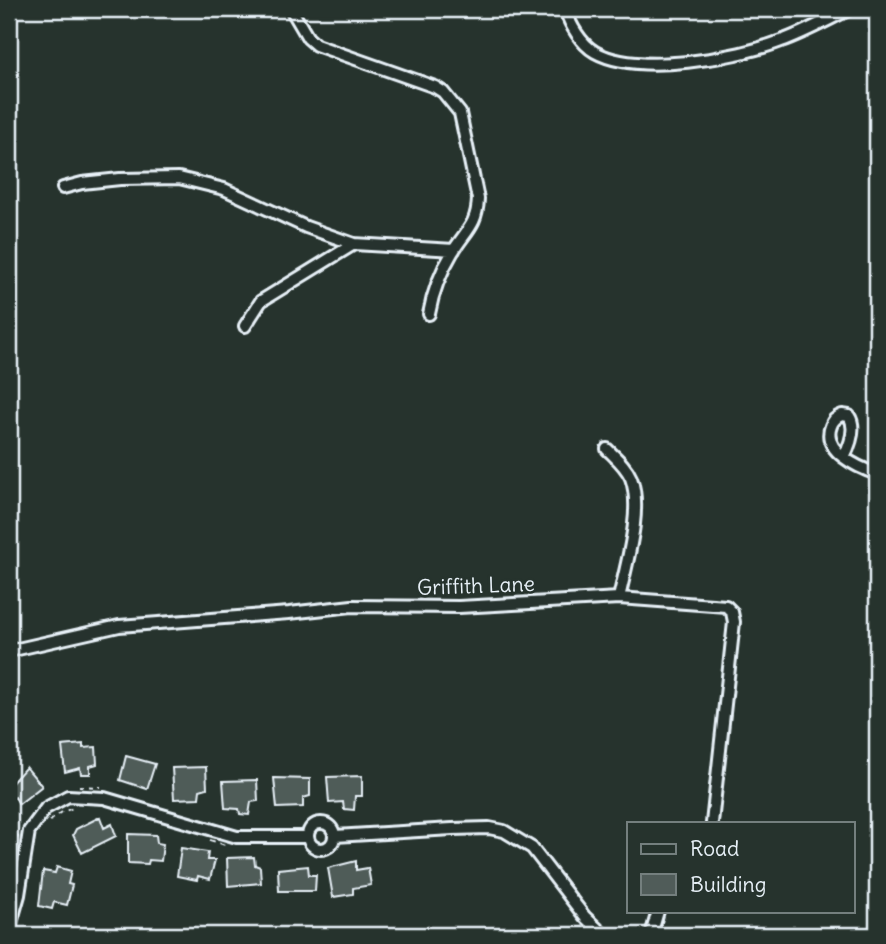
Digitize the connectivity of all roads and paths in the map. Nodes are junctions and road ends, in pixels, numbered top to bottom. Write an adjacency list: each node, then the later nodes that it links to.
1 (291, 9): 6 (street)
2 (565, 9): 3 (street)
3 (850, 9)
4 (63, 188): 5 (street)
5 (354, 244): 6 (street); 8 (street)
6 (454, 250): 7 (street)
7 (429, 314)
8 (245, 326)
9 (607, 449): 12 (street)
10 (844, 457): 11 (street)
11 (877, 474)
12 (619, 598): 13 (street, Griffith Lane); 17 (street, Griffith Lane)
13 (9, 651)
14 (73, 787): 15 (path)
15 (107, 788)
16 (80, 806): 18 (path)
17 (712, 822)
18 (44, 827)
19 (19, 833): 24 (path)
20 (335, 836): 21 (street); 21 (street); 27 (street)
21 (308, 837): 26 (street)
22 (207, 839): 23 (path)
23 (237, 846)
24 (9, 897)
25 (659, 912): 28 (street)
26 (11, 927)
27 (604, 935)
28 (651, 935)

